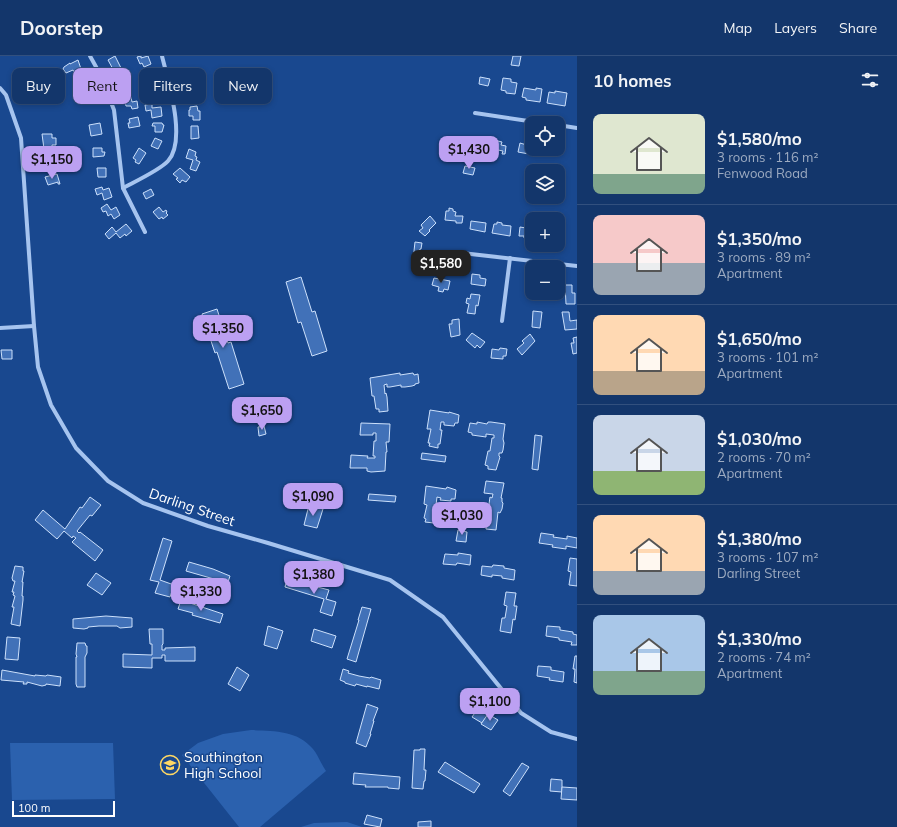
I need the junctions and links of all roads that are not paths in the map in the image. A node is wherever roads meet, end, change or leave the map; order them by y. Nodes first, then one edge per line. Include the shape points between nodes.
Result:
1 (90, 56) edge
2 (162, 56) edge
3 (0, 88) edge
4 (475, 113) dead end
5 (525, 120) edge
6 (565, 126) edge
7 (577, 128) edge
8 (123, 188) junction
9 (145, 232) dead end
10 (453, 252) dead end
11 (510, 258) junction
12 (577, 266) edge
13 (502, 321) dead end
14 (34, 326) junction
15 (0, 328) edge
16 (577, 739) edge

1 - 8 street via 114,110
2 - 8 street via 173,100 176,136 174,152 167,162
3 - 14 street, Darling Street via 6,96 21,138
4 - 5 street
6 - 7 street
8 - 9 street
10 - 11 street
11 - 12 street
11 - 13 street
14 - 15 street
14 - 16 street, Darling Street via 38,366 51,406 73,445 108,481 143,504 390,580 443,617 521,713 551,732

